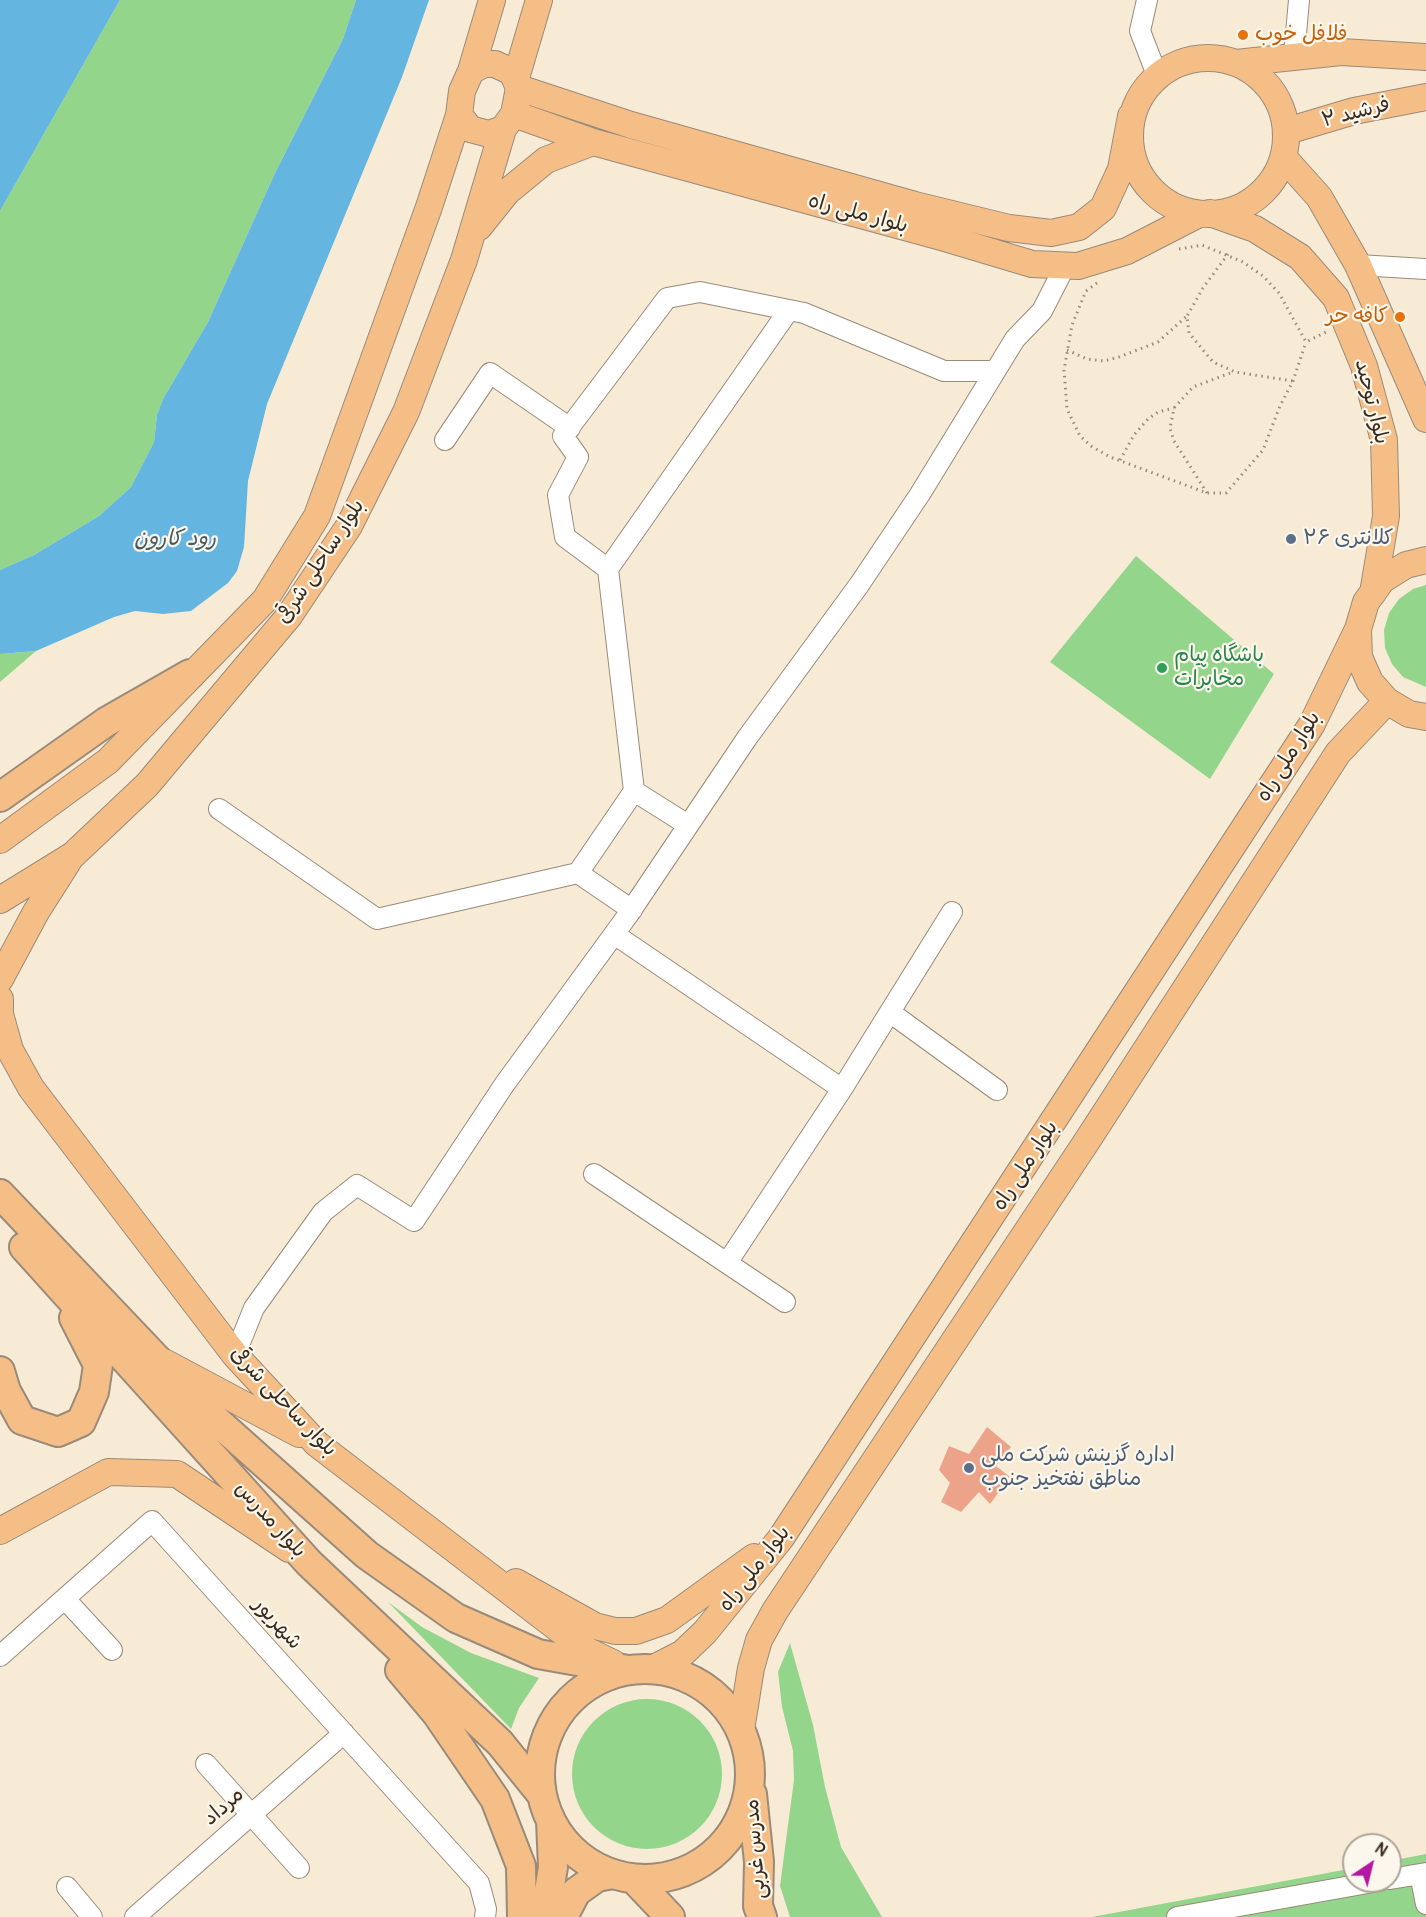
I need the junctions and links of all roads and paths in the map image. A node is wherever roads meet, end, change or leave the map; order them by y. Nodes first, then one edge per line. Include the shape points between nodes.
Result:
1 (492, 0) edge
2 (539, 0) edge
3 (1147, 0) edge
4 (1299, 0) edge
5 (1294, 56) junction
6 (1426, 57) edge
7 (1236, 63) junction
8 (471, 71) junction
9 (1157, 75) junction
10 (518, 83) junction
11 (1426, 97) edge
12 (553, 99) junction
13 (459, 115) junction
14 (1131, 116) junction
15 (508, 122) junction
16 (543, 124) junction
17 (1287, 131) junction
18 (594, 142) junction
19 (1284, 158) junction
20 (1204, 214) junction
21 (471, 237) junction
22 (1170, 250) dead end
23 (1228, 254) junction
24 (1358, 265) junction
25 (1065, 266) junction
26 (1426, 269) edge
27 (1100, 281) dead end
28 (789, 310) junction
29 (1187, 316) junction
30 (1346, 322) junction
31 (1306, 342) junction
32 (1067, 350) junction
33 (995, 371) junction
34 (1235, 372) junction
35 (1293, 381) junction
36 (1174, 408) junction
37 (1426, 419) edge
38 (570, 428) junction
39 (445, 440) dead end
40 (1119, 461) junction
41 (1207, 493) junction
42 (1426, 560) edge
43 (609, 569) junction
44 (1373, 593) junction
45 (1358, 629) junction
46 (190, 675) junction
47 (1387, 701) junction
48 (1426, 717) edge
49 (634, 791) junction
50 (0, 797) edge
51 (219, 809) dead end
52 (688, 825) junction
53 (0, 840) edge
54 (72, 855) junction
55 (578, 873) junction
56 (0, 900) edge
57 (632, 910) junction
58 (952, 912) dead end
59 (614, 934) junction
60 (0, 979) edge
61 (0, 999) edge
62 (891, 1013) junction
63 (842, 1089) junction
64 (997, 1090) dead end
65 (1056, 1120) junction
66 (1088, 1141) junction
67 (594, 1174) dead end
68 (0, 1194) edge
69 (11, 1224) edge
70 (727, 1263) junction
71 (55, 1281) junction
72 (785, 1302) dead end
73 (235, 1355) junction
74 (153, 1356) junction
75 (0, 1371) edge
76 (317, 1444) junction
77 (0, 1531) edge
78 (781, 1538) junction
79 (309, 1563) junction
80 (475, 1565) junction
81 (64, 1599) junction
82 (112, 1650) dead end
83 (0, 1656) edge
84 (640, 1669) junction
85 (741, 1730) junction
86 (344, 1733) junction
87 (206, 1764) dead end
88 (751, 1780) junction
89 (546, 1808) junction
90 (252, 1814) junction
91 (299, 1868) dead end
92 (1423, 1873) edge
93 (623, 1876) junction
94 (1402, 1877) edge
95 (67, 1887) dead end
96 (1342, 1888) edge
97 (1426, 1904) edge
98 (92, 1917) edge
99 (135, 1917) edge
100 (485, 1917) edge
101 (522, 1917) edge
102 (545, 1917) edge
103 (563, 1917) edge
104 (670, 1917) edge
105 (762, 1917) edge
106 (1177, 1917) edge

1 - 8 main road
2 - 10 main road
3 - 9 street via 1140,31
4 - 5 street
5 - 6 main road via 1341,52
5 - 7 main road
7 - 9 main road via 1202,57 1178,63
7 - 17 main road via 1267,84 1280,104
8 - 10 main road via 484,64 495,64 512,72
8 - 13 main road via 462,92
9 - 14 main road via 1141,94
10 - 12 main road, بلوار ملی راه
10 - 15 main road
11 - 17 main road, فرشید ۲ via 1354,111
12 - 14 main road, بلوار ملی راه via 631,125 915,205 1009,228 1051,233 1079,227 1103,208 1121,169
12 - 16 main road via 542,109
13 - 15 main road via 470,129 489,134
13 - 46 main road, بلوار ساحلی شرقی via 317,516 265,600
14 - 20 main road via 1129,140 1136,167 1151,190 1173,206
15 - 16 main road, بلوار ملی راه
15 - 21 main road, بلوار ساحلی شرقی
16 - 18 main road, بلوار ملی راه
17 - 19 main road
18 - 21 main road via 546,160 507,192
18 - 25 main road, بلوار ملی راه via 1032,264
19 - 20 main road via 1272,183 1252,201 1227,212
19 - 24 main road, بلوار توحید via 1319,197
20 - 25 main road, بلوار ملی راه via 1127,251 1078,266
20 - 30 main road, بلوار توحید via 1255,230 1300,257 1336,298
21 - 54 main road, بلوار ساحلی شرقی via 406,412 349,526 289,616 154,776
22 - 23 path via 1202,245
23 - 29 path
23 - 31 path via 1263,276 1279,293
24 - 26 street
24 - 37 main road, بلوار توحید
25 - 33 street via 1042,311 1015,339
27 - 32 path via 1086,291
28 - 33 street via 944,371
28 - 38 street via 700,292 667,298
28 - 43 street
29 - 32 path via 1158,342 1119,357 1104,361 1087,359
29 - 34 path via 1189,333 1203,351 1213,362
30 - 31 path
30 - 44 main road, بلوار توحید via 1364,366 1384,440 1386,516
31 - 35 path
32 - 40 path via 1067,409 1080,436 1091,447
33 - 52 street via 877,558
34 - 35 path
34 - 36 path via 1193,387
35 - 41 path via 1263,450 1226,493
36 - 40 path via 1148,419
36 - 41 path via 1170,428 1174,441
38 - 39 street via 490,373
38 - 43 street via 563,436 578,457 558,495 565,537
40 - 41 path
42 - 44 main road via 1406,565 1382,580
43 - 49 street
44 - 45 main road
45 - 47 main road via 1359,657 1370,682
45 - 65 main road, بلوار ملی راه via 1312,724
46 - 50 highway via 106,722
46 - 53 main road, بلوار ساحلی شرقی via 108,761
47 - 48 main road via 1409,714
47 - 66 main road, بلوار ملی راه via 1338,753
49 - 52 street
49 - 55 street
51 - 55 street via 377,919
52 - 57 street
54 - 56 main road, بلوار ساحلی شرقی
54 - 60 main road
55 - 57 street
57 - 59 street
58 - 62 street
59 - 63 street
59 - 73 street via 510,1076 414,1221 357,1185 322,1212 254,1308
61 - 73 main road, بلوار ساحلی شرقی via 10,1050 31,1088
62 - 63 street
62 - 64 street
63 - 70 street
65 - 66 main road
65 - 78 main road, بلوار ملی راه
66 - 85 main road, بلوار ملی راه via 775,1611 759,1640 750,1668
67 - 70 street
68 - 69 highway
69 - 71 highway, بلوار مدرس
69 - 74 highway, بلوار مدرس
70 - 72 street
71 - 75 highway via 98,1365 94,1392 81,1422 57,1432 22,1420
71 - 79 highway, بلوار مدرس
73 - 76 main road, بلوار ساحلی شرقی
74 - 76 main road
74 - 84 highway, بلوار مدرس via 209,1414 367,1555 456,1618 538,1654
76 - 80 main road, بلوار ساحلی شرقی
77 - 79 main road via 108,1472 177,1474
78 - 80 main road via 666,1620 636,1631 595,1626 515,1581
78 - 84 main road, بلوار ملی راه via 705,1632 683,1653
79 - 89 highway, بلوار مدرس via 500,1743
79 - 101 highway via 437,1714 495,1799 520,1866
80 - 84 main road, بلوار ساحلی شرقی via 586,1650
81 - 82 street
81 - 83 street, شهریور
81 - 86 street, شهریور via 152,1521
84 - 85 highway via 679,1674 705,1687 726,1706
84 - 89 highway via 601,1678 577,1693 558,1714 545,1739 540,1767
85 - 88 highway via 749,1754
86 - 90 street, مرداد
86 - 100 street, شهریور via 479,1883
87 - 90 street
88 - 93 highway via 747,1804 737,1826 723,1846 704,1862 658,1879
88 - 105 highway, مدرس غربی via 759,1862 758,1906
89 - 93 highway via 567,1844 588,1862
89 - 102 highway via 553,1867
90 - 91 street
90 - 99 street, مرداد
92 - 94 street
92 - 97 street
93 - 103 highway via 597,1878 576,1892
93 - 104 highway
95 - 98 street
96 - 106 street

